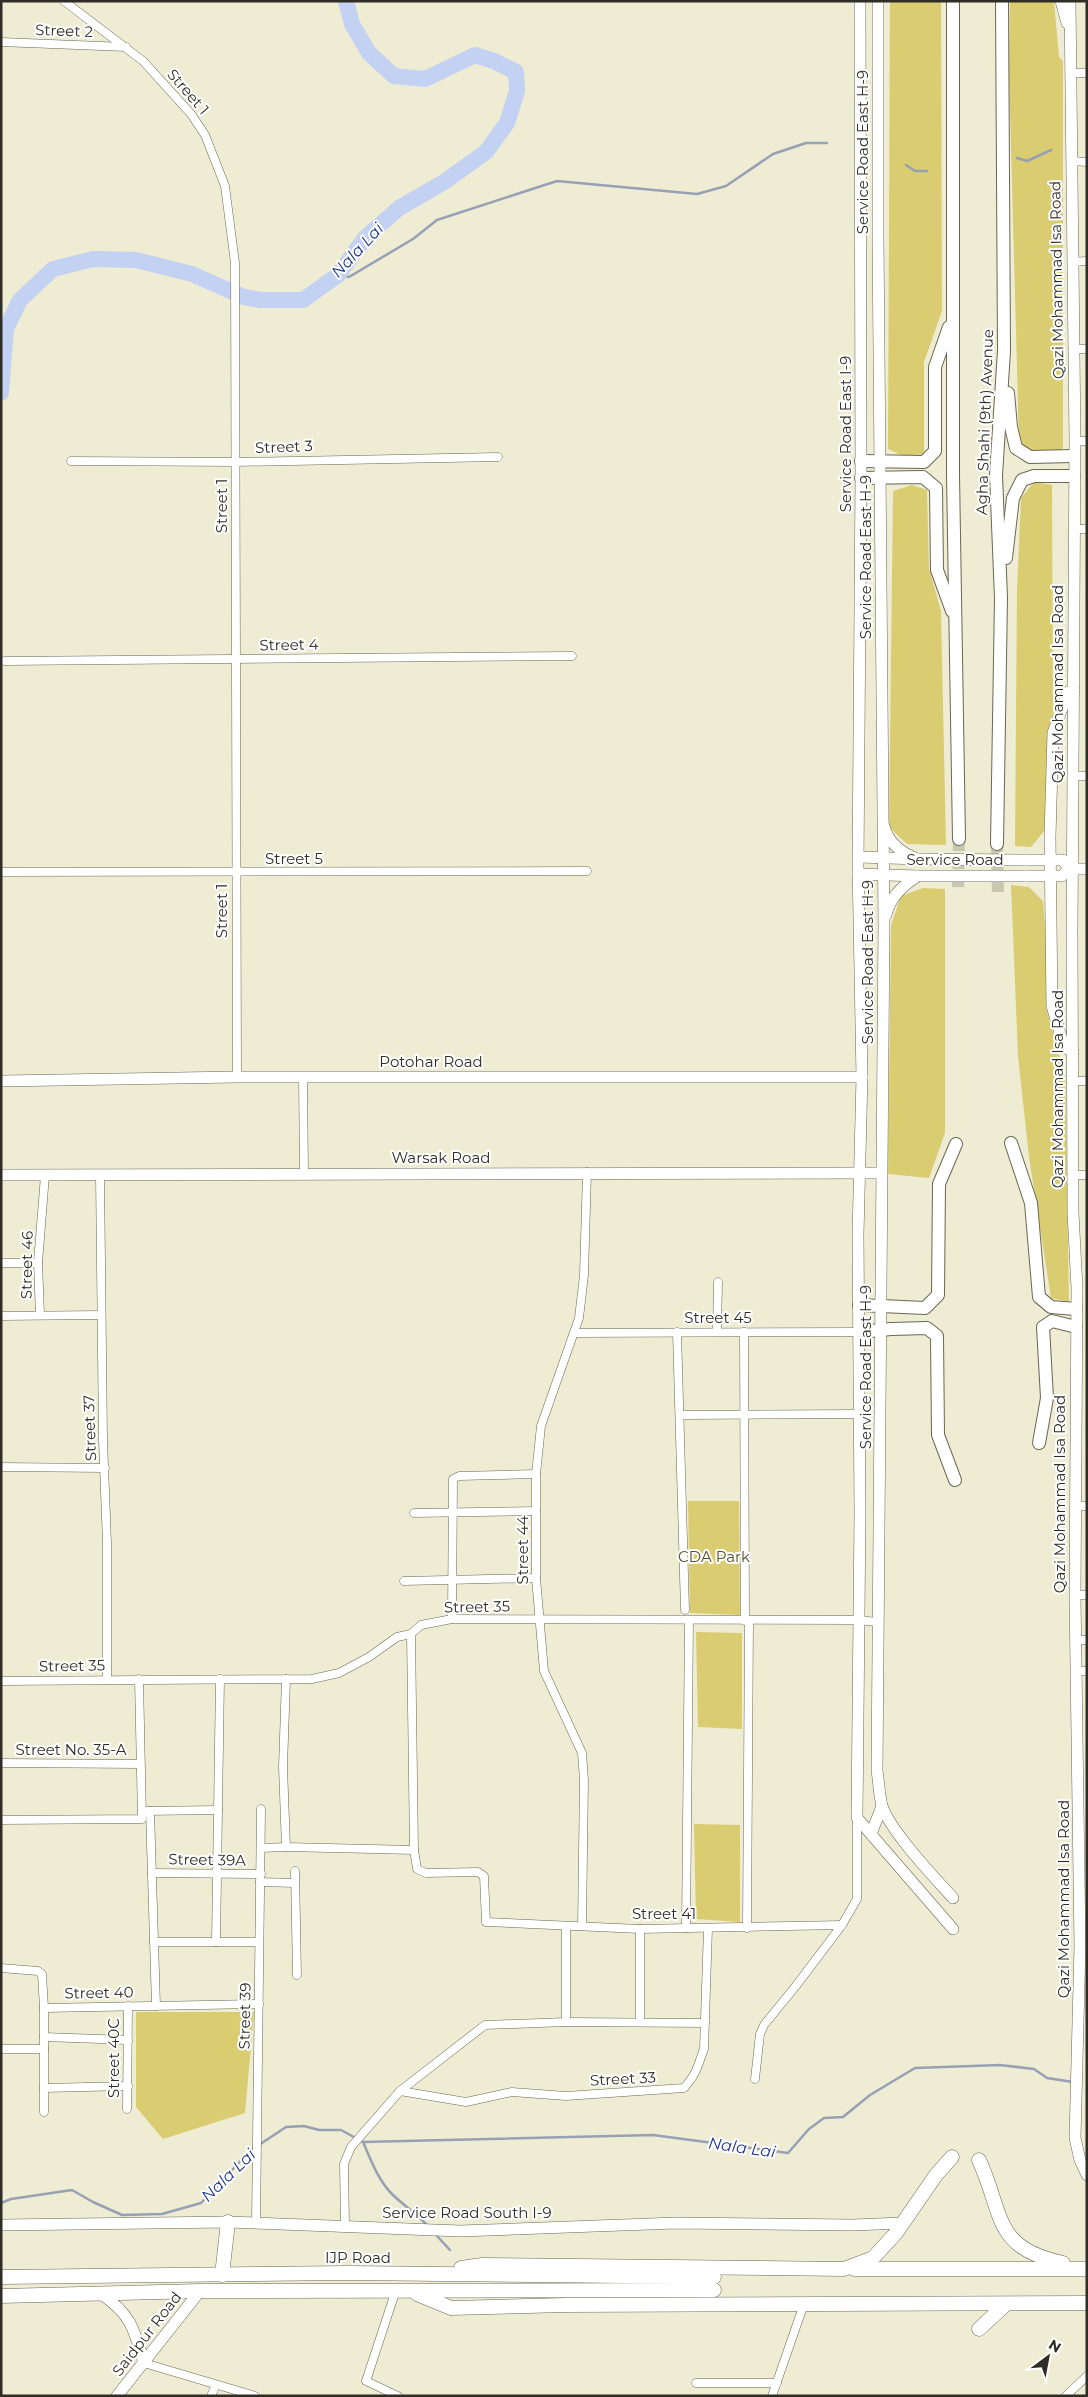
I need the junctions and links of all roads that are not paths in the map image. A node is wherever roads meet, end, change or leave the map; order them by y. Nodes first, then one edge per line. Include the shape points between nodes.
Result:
1 (64, 1) edge
2 (860, 1) edge
3 (878, 1) edge
4 (953, 1) edge
5 (1002, 1) edge
6 (1061, 1) edge
7 (1070, 1) edge
8 (1069, 29) junction
9 (1, 42) edge
10 (126, 47) junction
11 (1071, 73) junction
12 (1087, 73) edge
13 (1071, 162) junction
14 (1087, 162) edge
15 (1072, 262) junction
16 (1087, 262) edge
17 (953, 316) junction
18 (1073, 349) junction
19 (1087, 349) edge
20 (1004, 351) junction
21 (1074, 441) junction
22 (1087, 441) edge
23 (1073, 456) junction
24 (498, 457) dead end
25 (71, 461) dead end
26 (861, 461) junction
27 (880, 461) junction
28 (236, 462) junction
29 (1074, 476) junction
30 (861, 478) junction
31 (880, 478) junction
32 (1074, 529) junction
33 (1087, 529) edge
34 (1001, 598) junction
35 (956, 623) junction
36 (572, 656) dead end
37 (235, 660) junction
38 (5, 661) dead end
39 (1074, 690) junction
40 (1072, 776) junction
41 (1087, 776) edge
42 (882, 818) junction
43 (959, 839) tunnel mouth
44 (997, 844) tunnel mouth
45 (883, 859) junction
46 (919, 859) junction
47 (1050, 860) junction
48 (858, 866) junction
49 (1087, 868) edge
50 (1071, 869) junction
51 (587, 871) dead end
52 (1, 872) edge
53 (236, 873) junction
54 (883, 875) junction
55 (918, 876) junction
56 (1050, 876) junction
57 (884, 925) junction
58 (1073, 1052) junction
59 (862, 1077) junction
60 (237, 1078) junction
61 (303, 1078) junction
62 (1, 1080) edge
63 (1073, 1081) junction
64 (1087, 1081) edge
65 (1011, 1143) dead end
66 (956, 1144) dead end
67 (587, 1172) junction
68 (860, 1173) junction
69 (304, 1174) junction
70 (881, 1174) junction
71 (45, 1175) junction
72 (100, 1175) junction
73 (1073, 1175) junction
74 (1087, 1175) edge
75 (1, 1176) edge
76 (1, 1263) edge
77 (38, 1263) junction
78 (718, 1282) dead end
79 (859, 1305) junction
80 (881, 1305) junction
81 (40, 1315) junction
82 (1, 1316) edge
83 (101, 1316) junction
84 (1079, 1319) edge
85 (880, 1330) junction
86 (677, 1332) junction
87 (717, 1332) junction
88 (744, 1332) junction
89 (860, 1332) junction
90 (575, 1333) junction
91 (860, 1414) junction
92 (680, 1415) junction
93 (745, 1415) junction
94 (1039, 1443) dead end
95 (1, 1468) edge
96 (105, 1468) junction
97 (536, 1474) junction
98 (955, 1480) dead end
99 (1075, 1506) junction
100 (1087, 1506) edge
101 (536, 1511) junction
102 (414, 1513) dead end
103 (452, 1513) junction
104 (860, 1513) junction
105 (880, 1513) junction
106 (536, 1578) junction
107 (454, 1579) junction
108 (404, 1581) dead end
109 (1074, 1596) junction
110 (1087, 1596) edge
111 (685, 1610) dead end
112 (452, 1619) junction
113 (538, 1620) junction
114 (689, 1620) junction
115 (747, 1620) junction
116 (858, 1620) junction
117 (878, 1622) junction
118 (411, 1634) junction
119 (1081, 1640) edge
120 (1081, 1671) edge
121 (139, 1679) junction
122 (220, 1679) junction
123 (286, 1679) junction
124 (107, 1680) junction
125 (1, 1681) edge
126 (1082, 1739) edge
127 (1, 1763) edge
128 (140, 1764) junction
129 (1082, 1784) edge
130 (882, 1806) junction
131 (261, 1809) dead end
132 (218, 1810) junction
133 (146, 1811) junction
134 (857, 1818) junction
135 (1, 1820) edge
136 (871, 1834) junction
137 (286, 1847) junction
138 (261, 1848) junction
139 (414, 1850) junction
140 (295, 1871) dead end
141 (152, 1873) junction
142 (218, 1873) junction
143 (261, 1878) junction
144 (295, 1883) junction
145 (953, 1898) dead end
146 (1083, 1900) edge
147 (566, 1926) junction
148 (582, 1926) junction
149 (842, 1926) junction
150 (686, 1928) junction
151 (708, 1928) junction
152 (747, 1928) junction
153 (640, 1929) junction
154 (953, 1929) dead end
155 (154, 1942) junction
156 (216, 1942) junction
157 (259, 1942) junction
158 (1083, 1946) edge
159 (1, 1968) edge
160 (297, 1976) dead end
161 (259, 2004) junction
162 (128, 2006) junction
163 (156, 2006) junction
164 (44, 2008) junction
165 (1083, 2010) edge
166 (566, 2022) junction
167 (640, 2022) junction
168 (705, 2023) junction
169 (44, 2037) junction
170 (128, 2040) junction
171 (1, 2049) edge
172 (44, 2049) junction
173 (755, 2079) dead end
174 (128, 2086) junction
175 (44, 2088) junction
176 (400, 2091) junction
177 (127, 2109) dead end
178 (44, 2112) dead end
179 (952, 2157) dead end
180 (979, 2160) dead end
181 (1087, 2175) edge
182 (228, 2222) junction
183 (256, 2223) junction
184 (902, 2223) junction
185 (1, 2225) edge
186 (345, 2227) junction
187 (844, 2269) junction
188 (1087, 2269) edge
189 (426, 2274) junction
190 (222, 2275) junction
191 (1, 2277) edge
192 (200, 2291) junction
193 (403, 2291) junction
194 (101, 2294) junction
195 (1, 2296) edge
196 (1087, 2303) edge
197 (804, 2304) junction
198 (1006, 2304) junction
199 (979, 2329) dead end
200 (144, 2363) junction
201 (1087, 2376) edge
202 (696, 2383) dead end
203 (777, 2383) junction
204 (216, 2384) junction
205 (117, 2396) edge
206 (211, 2396) edge
207 (255, 2396) edge
208 (398, 2396) edge
209 (772, 2396) edge
210 (1066, 2396) edge

1 - 10 street, Street 1
2 - 26 street, Service Road East I-9
3 - 27 street, Service Road East H-9
4 - 17 main road, Agha Shahi (9th) Avenue
5 - 20 main road, Agha Shahi (9th) Avenue
6 - 8 street
7 - 8 street, Qazi Mohammad Isa Road
8 - 11 street, Qazi Mohammad Isa Road
9 - 10 street, Street 2
10 - 28 street, Street 1 via 191,114 205,135 225,186 235,263
11 - 12 street
11 - 13 street, Qazi Mohammad Isa Road
13 - 14 street
13 - 15 street, Qazi Mohammad Isa Road
15 - 16 street
15 - 18 street, Qazi Mohammad Isa Road
17 - 27 main road via 935,367 935,451 924,462
17 - 35 main road, Agha Shahi (9th) Avenue
18 - 19 street
18 - 21 street, Qazi Mohammad Isa Road
20 - 23 main road via 1016,448 1030,457
20 - 34 main road, Agha Shahi (9th) Avenue via 996,475
21 - 22 street
21 - 23 street, Qazi Mohammad Isa Road
23 - 29 street, Qazi Mohammad Isa Road
24 - 28 street, Street 3
25 - 28 street, Street 3
26 - 27 main road
26 - 30 street, Service Road East I-9
27 - 31 street, Service Road East H-9
28 - 37 street, Street 1
29 - 32 street, Qazi Mohammad Isa Road
29 - 34 main road via 1034,476 1022,480 1013,498
30 - 31 main road
30 - 48 street, Service Road East I-9
31 - 35 main road via 923,477 936,488 938,570
31 - 42 street, Service Road East H-9
32 - 33 street
32 - 39 street, Qazi Mohammad Isa Road
34 - 44 main road, Agha Shahi (9th) Avenue
35 - 43 main road, Agha Shahi (9th) Avenue
36 - 37 street, Street 4
37 - 38 street, Street 4
37 - 53 street, Street 1
39 - 40 street, Qazi Mohammad Isa Road
39 - 47 street via 1068,692 1053,732
40 - 41 street
40 - 50 street, Qazi Mohammad Isa Road
42 - 45 street, Service Road East H-9
42 - 46 street via 894,845
45 - 46 street, Service Road
45 - 48 street, Service Road
45 - 54 street, Service Road East H-9
46 - 47 street, Service Road, bridge
47 - 50 street, Service Road via 1063,860
47 - 56 street
48 - 54 street, Service Road
48 - 59 street, Service Road East H-9
49 - 50 street
50 - 56 street, Service Road via 1062,876
50 - 58 street, Qazi Mohammad Isa Road
51 - 53 street, Street 5
52 - 53 street, Street 5
53 - 60 street, Street 1
54 - 55 street, Service Road
54 - 57 street, Service Road East H-9
55 - 56 street, Service Road, bridge
55 - 57 street via 894,896
56 - 58 street via 1052,1006 1064,1047
57 - 70 street, Service Road East H-9
58 - 63 street, Qazi Mohammad Isa Road
59 - 61 street, Potohar Road
59 - 68 street, Service Road East H-9
60 - 61 street, Potohar Road
60 - 62 street, Potohar Road
61 - 69 street
63 - 64 street
63 - 73 street, Qazi Mohammad Isa Road
65 - 84 main road via 1031,1203 1039,1297 1051,1307
66 - 80 main road via 938,1184 938,1294 925,1308
67 - 68 street, Warsak Road
67 - 69 street, Warsak Road
67 - 90 street, Street 44 via 584,1275
68 - 70 street, Warsak Road
68 - 79 street, Service Road East H-9
69 - 72 street, Warsak Road
70 - 80 street, Service Road East H-9
71 - 72 street, Warsak Road
71 - 75 street, Warsak Road
71 - 77 street, Street 46
72 - 83 street, Street 37
73 - 74 street
73 - 84 street, Qazi Mohammad Isa Road
76 - 77 street
77 - 81 street, Street 46
78 - 87 street
79 - 80 main road
79 - 89 street, Service Road East H-9
80 - 85 street, Service Road East H-9
81 - 82 street, Street 46
81 - 83 street
83 - 96 street, Street 37
84 - 94 main road via 1052,1321 1044,1327 1047,1398
84 - 99 street, Qazi Mohammad Isa Road
85 - 89 main road
85 - 98 main road via 927,1328 937,1336 938,1435
85 - 105 street, Service Road East H-9
86 - 87 street, Street 45
86 - 90 street, Street 45
86 - 92 street
87 - 88 street, Street 45
88 - 89 street, Street 45
88 - 93 street
89 - 91 street, Service Road East H-9
90 - 97 street, Street 44 via 541,1426
91 - 93 street
91 - 104 street, Service Road East H-9
92 - 93 street
92 - 111 street
93 - 115 street
95 - 96 street
96 - 124 street, Street 37
97 - 101 street, Street 44
97 - 103 street via 455,1477 451,1483
99 - 100 street
99 - 109 street, Qazi Mohammad Isa Road
101 - 103 street
101 - 106 street, Street 44
102 - 103 street
103 - 107 street
104 - 105 street
104 - 116 street, Service Road East H-9
105 - 117 street, Service Road East H-9
106 - 107 street
106 - 113 street, Street 44
107 - 108 street
107 - 112 street
109 - 110 street
109 - 119 street, Qazi Mohammad Isa Road
112 - 113 street, Street 35
112 - 118 street, Street 35 via 421,1625
113 - 114 street, Street 35
113 - 148 street, Street 44 via 544,1671 582,1753
114 - 115 street, Street 35
114 - 150 street
115 - 116 street, Street 35
115 - 152 street
116 - 117 street, Street 35
116 - 134 street, Service Road East H-9
117 - 130 street, Service Road East H-9 via 877,1771
118 - 123 street, Street 35 via 396,1637 340,1673
118 - 139 street
119 - 120 street, Qazi Mohammad Isa Road
120 - 126 street, Qazi Mohammad Isa Road
121 - 122 street, Street 35
121 - 124 street, Street 35
121 - 128 street
122 - 123 street, Street 35
122 - 132 street
123 - 137 street via 283,1767
124 - 125 street, Street 35
126 - 129 street, Qazi Mohammad Isa Road
127 - 128 street, Street No. 35-A
128 - 133 street
129 - 146 street, Qazi Mohammad Isa Road
130 - 136 street
130 - 145 street, Service Road East H-9 via 918,1858
131 - 138 street, Street 39
132 - 133 street
132 - 142 street
133 - 135 street via 140,1821
133 - 141 street
134 - 136 street
134 - 149 street via 857,1899
136 - 154 street
137 - 138 street
137 - 139 street
138 - 143 street, Street 39
139 - 147 street, Street 41 via 417,1870 422,1872 478,1872 484,1876 486,1922
140 - 144 street
141 - 142 street, Street 39A
141 - 155 street
142 - 143 street, Street 39A
142 - 156 street
143 - 144 street, Street 39A
143 - 157 street, Street 39
144 - 160 street
146 - 158 street, Qazi Mohammad Isa Road
147 - 148 street, Street 41
147 - 166 street
148 - 153 street, Street 41
149 - 152 street, Street 41
149 - 173 street via 764,2025
150 - 151 street, Street 41
150 - 153 street, Street 41
151 - 152 street, Street 41
151 - 168 street, Street 33
153 - 167 street
155 - 156 street
155 - 163 street
156 - 157 street
157 - 161 street, Street 39
158 - 165 street, Qazi Mohammad Isa Road
159 - 164 street via 40,1972
161 - 163 street, Street 40
161 - 183 street, Street 39
162 - 163 street, Street 40
162 - 164 street, Street 40
162 - 170 street, Street 40C
164 - 169 street, Street 40
165 - 181 street, Qazi Mohammad Isa Road via 1078,2026 1074,2106 1075,2138
166 - 167 street
166 - 176 street via 485,2025
167 - 168 street
168 - 176 street, Street 33 via 701,2064 684,2088 566,2096 512,2092 466,2102
169 - 170 street
169 - 172 street, Street 40
170 - 174 street, Street 40C
171 - 172 street
172 - 175 street, Street 40
174 - 175 street
174 - 177 street, Street 40C
175 - 178 street, Street 40
176 - 186 street via 351,2147 344,2164
179 - 184 highway
180 - 188 highway via 1008,2235 1024,2251 1040,2259
182 - 183 street, Service Road South I-9
182 - 185 street, Service Road South I-9
182 - 190 highway
183 - 186 street, Service Road South I-9
184 - 186 street, Service Road South I-9 via 853,2226 676,2222 460,2231
184 - 187 highway via 873,2258
187 - 188 highway
187 - 189 highway via 482,2264
189 - 190 highway, IJP Road
189 - 193 highway, IJP Road via 714,2284
190 - 191 highway, IJP Road
192 - 193 highway, IJP Road
192 - 194 highway, IJP Road
192 - 200 street, Saidpur Road
193 - 197 highway via 451,2308
193 - 208 street via 366,2381
194 - 195 highway, IJP Road
194 - 200 street via 118,2305 130,2321
196 - 198 highway
197 - 198 highway
197 - 203 street
198 - 199 highway
200 - 204 street
200 - 205 street, Saidpur Road
201 - 210 street
202 - 203 street
203 - 209 street
204 - 206 street
204 - 207 street

